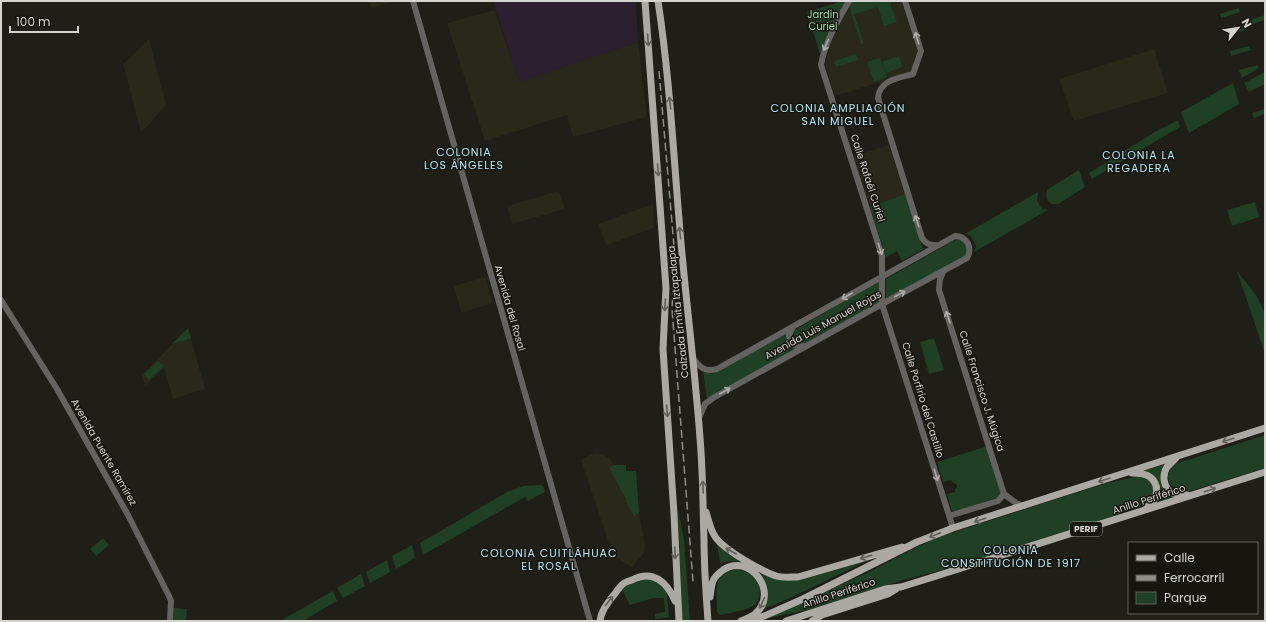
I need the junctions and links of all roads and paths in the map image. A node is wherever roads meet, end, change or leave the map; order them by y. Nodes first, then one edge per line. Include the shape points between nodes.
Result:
1 (413, 1) edge
2 (645, 1) edge
3 (658, 1) edge
4 (848, 1) edge
5 (905, 1) edge
6 (940, 245) junction
7 (944, 271) junction
8 (881, 276) junction
9 (1, 300) edge
10 (882, 304) junction
11 (794, 326) junction
12 (806, 346) junction
13 (693, 358) junction
14 (698, 418) junction
15 (1265, 428) edge
16 (1178, 456) junction
17 (1265, 472) edge
18 (1123, 474) junction
19 (1004, 494) junction
20 (1192, 495) junction
21 (704, 504) junction
22 (1024, 506) junction
23 (1132, 514) junction
24 (949, 516) junction
25 (953, 528) junction
26 (917, 542) junction
27 (901, 587) junction
28 (678, 607) junction
29 (708, 608) junction
30 (170, 621) edge
31 (590, 621) edge
32 (600, 621) edge
33 (679, 621) edge
34 (708, 621) edge
35 (741, 621) edge
36 (753, 621) edge
37 (786, 621) edge
38 (812, 621) edge

1 - 31 street, Avenida del Rosal
2 -> 28 main road, Calzada Ermita Iztapalapa via 666,288 663,349
13 -> 3 main road, Calzada Ermita Iztapalapa via 684,283 671,112
4 -> 8 street, Calle Rafaél Curiel via 823,52 821,65 882,256
6 -> 5 street via 933,246 922,238 878,98 886,83 912,74 921,51
6 - 7 street, Avenida Luis Manuel Rojas via 954,236 968,243 970,251 967,258
6 - 8 street, Avenida Luis Manuel Rojas
10 -> 7 street, Avenida Luis Manuel Rojas
19 -> 7 street, Calle Francisco J. Múgica via 939,290
8 - 10 street, Calle Porfirio del Castillo
8 -> 11 street, Avenida Luis Manuel Rojas
9 - 30 street, Avenida Puente Ramírez via 57,389 128,515 171,601
10 - 12 street, Avenida Luis Manuel Rojas
10 -> 24 street, Calle Porfirio del Castillo
11 - 12 street via 789,335 791,342 797,346
11 - 13 street, Avenida Luis Manuel Rojas via 709,371
14 -> 12 street, Avenida Luis Manuel Rojas via 705,404 712,398
13 - 14 main road, Calzada Ermita Iztapalapa
21 -> 14 main road, Calzada Ermita Iztapalapa
15 -> 16 main road
16 - 18 main road
16 - 20 main road via 1167,468 1164,483 1172,493
20 -> 17 main road, Anillo Periférico / PERIF
18 -> 22 main road
18 - 23 main road via 1143,474 1150,477 1156,486 1153,502
19 - 22 street
19 - 24 street via 998,501
20 - 23 main road, Anillo Periférico / PERIF
26 -> 21 main road via 798,577 782,577 750,563 725,547 711,529
21 - 29 main road, Calzada Ermita Iztapalapa
22 -> 25 main road
23 - 27 main road, Anillo Periférico / PERIF
24 - 25 street, Calle Porfirio del Castillo
25 -> 26 main road
26 - 36 main road, Anillo Periférico
27 - 37 main road, Anillo Periférico / PERIF via 885,589
27 - 38 main road via 888,594 822,615
32 -> 28 main road via 605,607 623,584 643,576 662,581
28 - 33 main road, Calzada Ermita Iztapalapa
29 - 34 main road, Calzada Ermita Iztapalapa
29 -> 35 main road via 713,581 719,573 725,568 743,566 759,578 765,590 763,603 756,613

